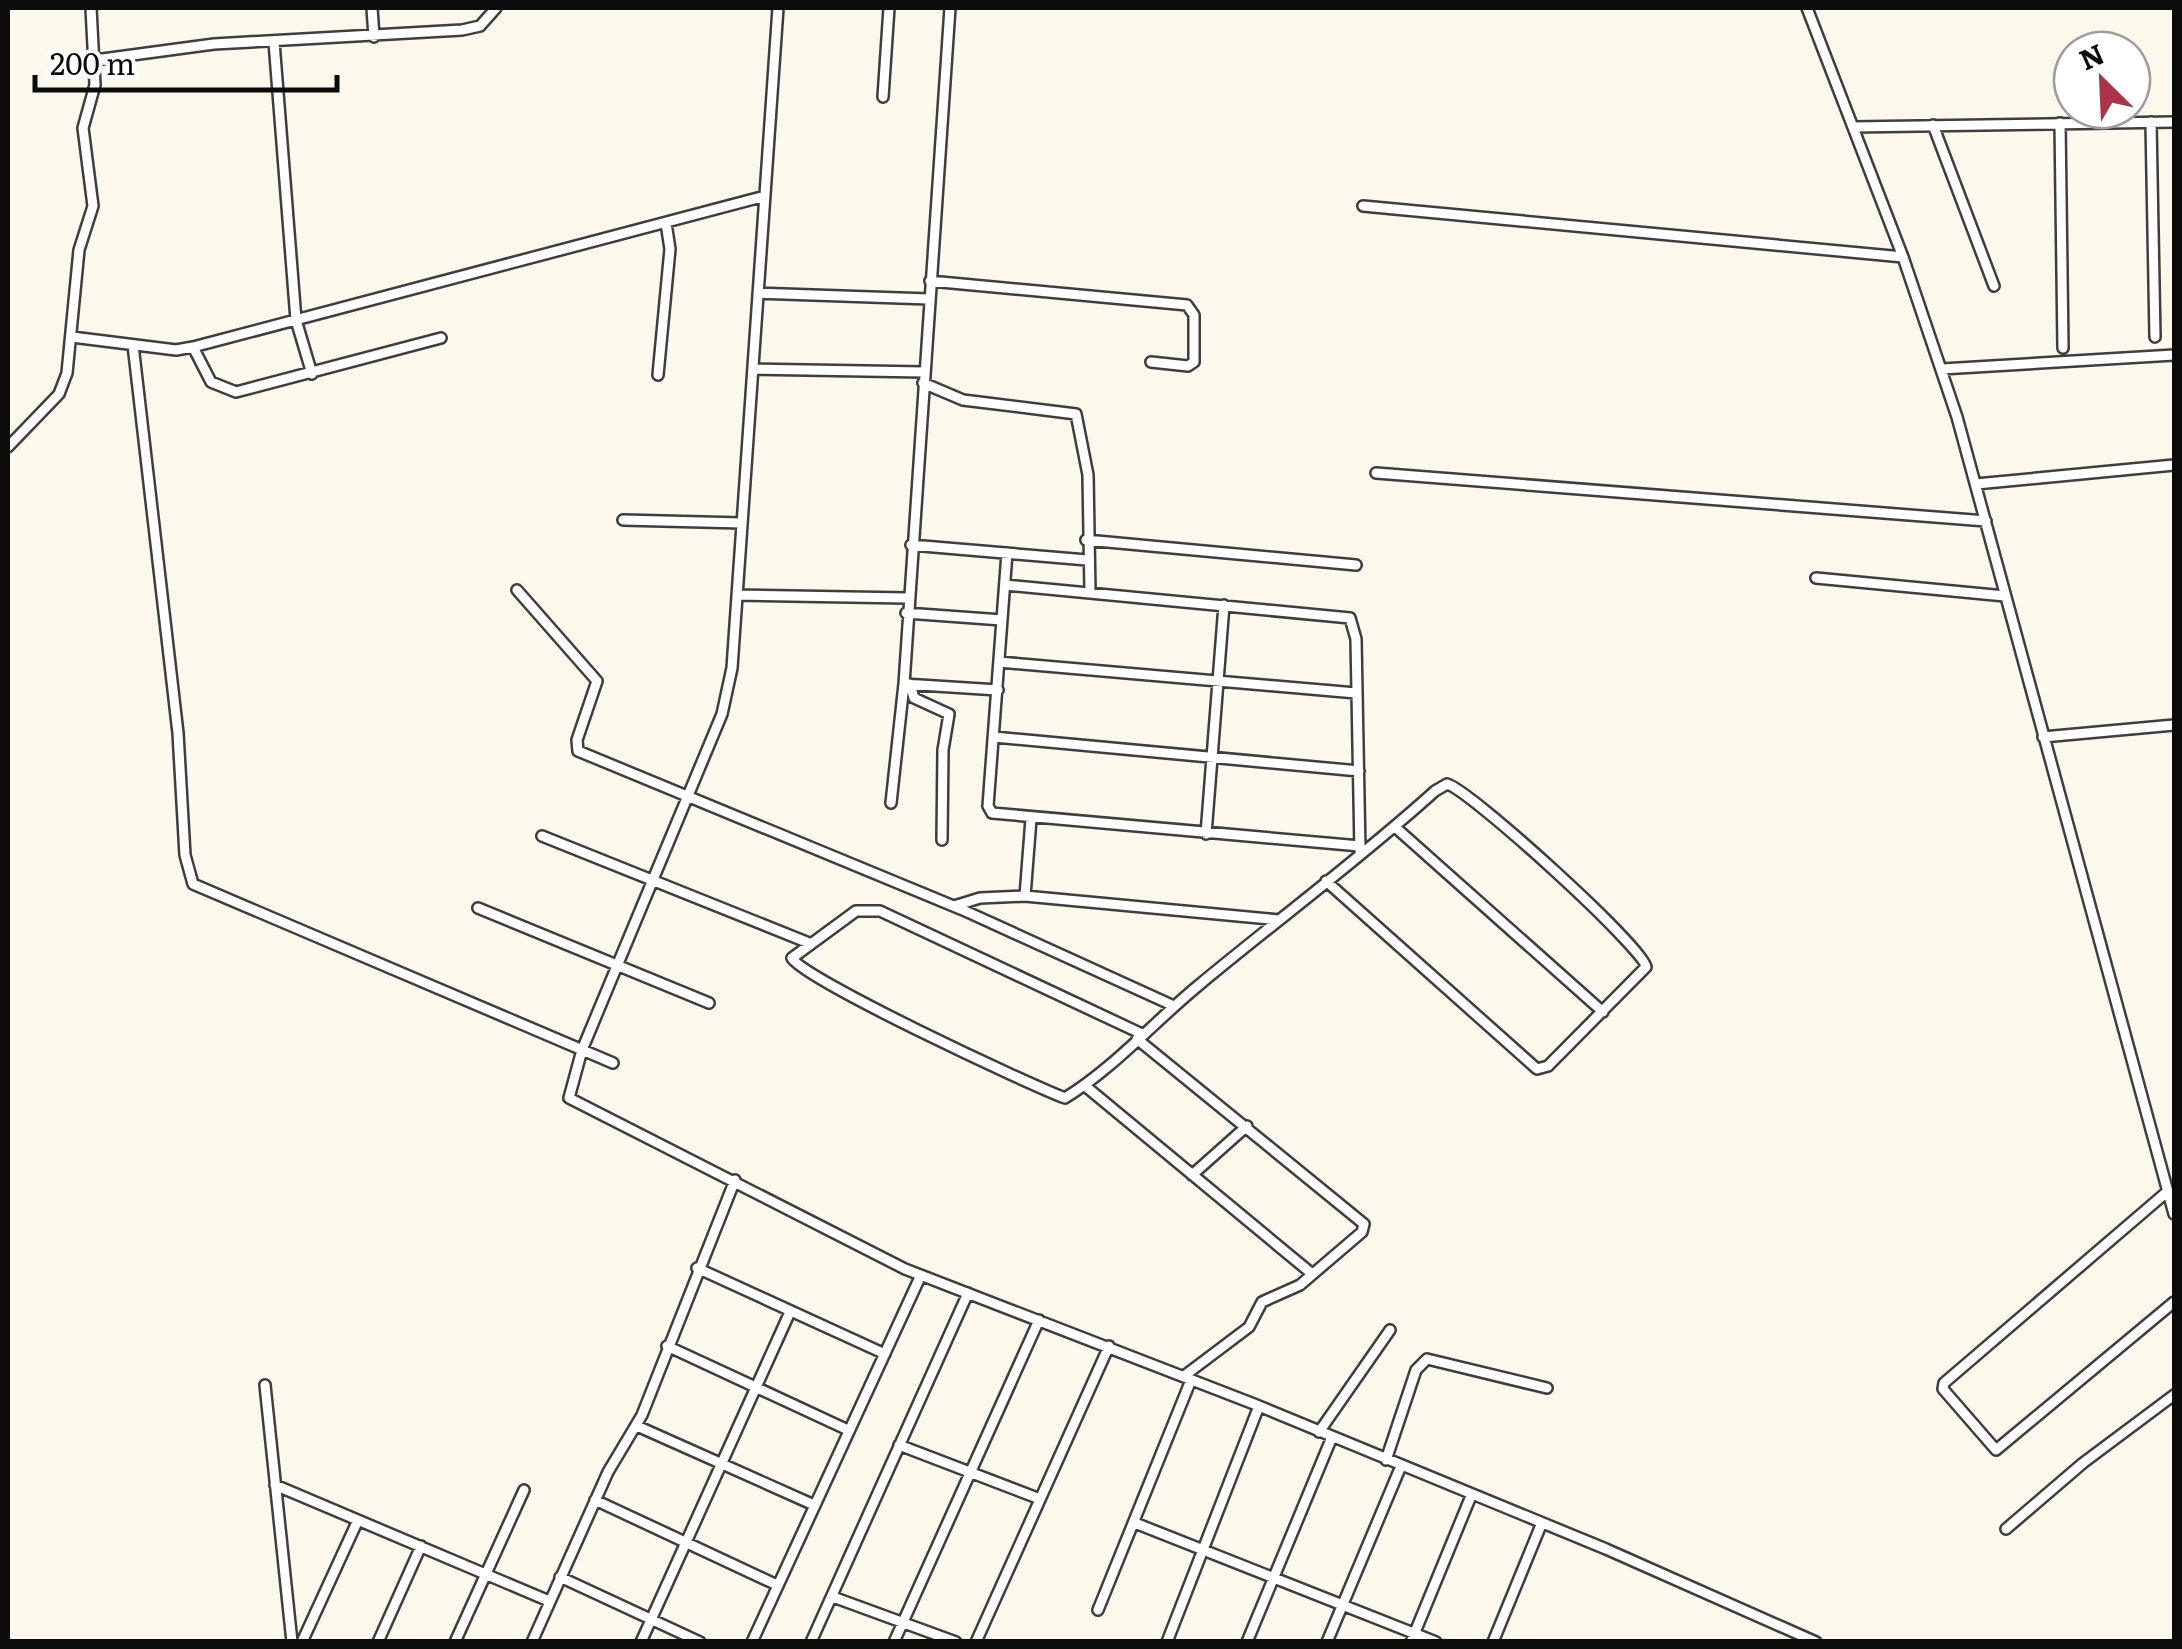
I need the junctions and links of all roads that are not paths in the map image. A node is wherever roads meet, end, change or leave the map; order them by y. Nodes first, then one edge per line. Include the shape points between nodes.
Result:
1 (91, 8) edge
2 (372, 8) edge
3 (496, 8) edge
4 (778, 8) edge
5 (889, 8) edge
6 (950, 8) edge
7 (1807, 8) edge
8 (374, 37) junction
9 (274, 42) junction
10 (95, 60) junction
11 (883, 97) dead end
12 (2052, 123) edge
13 (1933, 125) junction
14 (1853, 127) junction
15 (2060, 130) edge
16 (2150, 130) edge
17 (765, 196) junction
18 (1362, 206) dead end
19 (666, 223) junction
20 (1903, 256) junction
21 (930, 281) junction
22 (1994, 286) dead end
23 (758, 294) junction
24 (929, 299) junction
25 (296, 320) junction
26 (2155, 337) dead end
27 (72, 338) junction
28 (441, 338) dead end
29 (133, 346) junction
30 (193, 347) junction
31 (2063, 348) dead end
32 (2174, 354) edge
33 (1151, 362) dead end
34 (753, 369) junction
35 (1942, 369) junction
36 (312, 374) junction
37 (658, 375) dead end
38 (923, 377) junction
39 (8, 447) edge
40 (2174, 466) edge
41 (1376, 473) dead end
42 (1976, 484) junction
43 (623, 520) dead end
44 (1986, 521) junction
45 (742, 522) junction
46 (1086, 540) junction
47 (911, 545) junction
48 (1007, 553) junction
49 (1087, 560) junction
50 (1356, 564) dead end
51 (1816, 578) dead end
52 (1005, 586) junction
53 (517, 590) dead end
54 (1090, 592) junction
55 (737, 594) junction
56 (2006, 596) junction
57 (907, 598) junction
58 (1224, 605) junction
59 (906, 613) junction
60 (1002, 620) junction
61 (999, 662) junction
62 (1219, 681) junction
63 (907, 684) junction
64 (998, 690) junction
65 (1356, 693) junction
66 (2174, 724) edge
67 (994, 737) junction
68 (2043, 737) junction
69 (1212, 758) junction
70 (1359, 770) junction
71 (688, 796) junction
72 (890, 803) dead end
73 (1031, 819) junction
74 (1395, 827) junction
75 (1206, 834) junction
76 (542, 836) dead end
77 (942, 840) dead end
78 (1360, 850) junction
79 (653, 880) junction
80 (1326, 881) junction
81 (1025, 896) junction
82 (954, 906) junction
83 (478, 908) dead end
84 (1279, 920) junction
85 (809, 944) junction
86 (618, 964) junction
87 (709, 1003) dead end
88 (1174, 1006) junction
89 (1603, 1012) junction
90 (1140, 1036) junction
91 (582, 1050) junction
92 (613, 1063) dead end
93 (1084, 1085) junction
94 (1247, 1126) junction
95 (1192, 1175) junction
96 (735, 1180) junction
97 (2168, 1191) junction
98 (2174, 1214) edge
99 (697, 1268) junction
100 (1311, 1273) junction
101 (921, 1275) junction
102 (968, 1294) junction
103 (2174, 1302) edge
104 (790, 1312) junction
105 (1039, 1320) junction
106 (1390, 1330) dead end
107 (666, 1346) junction
108 (1109, 1346) junction
109 (884, 1354) junction
110 (1188, 1378) junction
111 (265, 1386) dead end
112 (1547, 1388) dead end
113 (756, 1389) junction
114 (2174, 1395) edge
115 (1259, 1406) junction
116 (636, 1426) junction
117 (848, 1430) junction
118 (1319, 1432) junction
119 (1332, 1438) junction
120 (899, 1445) junction
121 (1386, 1460) junction
122 (721, 1465) junction
123 (1400, 1466) junction
124 (970, 1473) junction
125 (275, 1485) junction
126 (524, 1490) dead end
127 (1471, 1496) junction
128 (1040, 1499) junction
129 (595, 1500) junction
130 (814, 1505) junction
131 (358, 1520) junction
132 (1134, 1523) junction
133 (1541, 1524) junction
134 (2006, 1529) dead end
135 (686, 1542) junction
136 (421, 1546) junction
137 (1204, 1550) junction
138 (486, 1573) junction
139 (560, 1577) junction
140 (1274, 1578) junction
141 (777, 1585) junction
142 (834, 1597) junction
143 (549, 1600) junction
144 (1344, 1606) junction
145 (1098, 1610) dead end
146 (652, 1619) junction
147 (902, 1623) junction
148 (1413, 1637) edge
149 (292, 1642) edge
150 (302, 1642) edge
151 (378, 1642) edge
152 (455, 1642) edge
153 (532, 1642) edge
154 (641, 1642) edge
155 (700, 1642) edge
156 (752, 1642) edge
157 (811, 1642) edge
158 (894, 1642) edge
159 (956, 1642) edge
160 (976, 1642) edge
161 (1167, 1642) edge
162 (1247, 1642) edge
163 (1327, 1642) edge
164 (1436, 1642) edge
165 (1494, 1642) edge
166 (1816, 1642) edge

1 - 10 street
2 - 8 street
3 - 8 street via 472,29
4 - 17 street
5 - 11 street
6 - 21 street
7 - 14 street
8 - 9 street
9 - 10 street
9 - 25 street
10 - 27 street via 96,85 83,128 93,206 79,250
12 - 13 street
13 - 14 street
13 - 22 street
14 - 20 street
15 - 31 street
16 - 26 street
17 - 19 street
17 - 23 street
18 - 20 street
19 - 25 street
19 - 37 street via 670,249
20 - 35 street
21 - 24 street
21 - 33 street via 1187,305 1194,315 1194,362
23 - 24 street
23 - 34 street
24 - 38 street
25 - 30 street
25 - 36 street
27 - 29 street
27 - 39 street via 59,394
28 - 36 street
29 - 30 street
29 - 91 street via 193,884
30 - 36 street via 222,390
32 - 35 street
34 - 38 street
34 - 45 street
35 - 42 street
38 - 46 street via 963,400 1076,414 1088,474
38 - 47 street
40 - 42 street
41 - 44 street
42 - 44 street
43 - 45 street
44 - 56 street
45 - 55 street
46 - 49 street
46 - 50 street
47 - 48 street
47 - 57 street
48 - 49 street
48 - 52 street
49 - 54 street
51 - 56 street
52 - 54 street
52 - 60 street
53 - 71 street via 598,682 578,750
54 - 58 street
55 - 57 street
55 - 71 street via 722,714
56 - 68 street
57 - 59 street
58 - 62 street
58 - 65 street via 1350,618
59 - 60 street
59 - 63 street
60 - 61 street
61 - 62 street
61 - 64 street
62 - 65 street
62 - 69 street
63 - 64 street
63 - 72 street
63 - 77 street via 914,698 949,714
64 - 67 street
65 - 70 street
66 - 68 street
67 - 69 street
67 - 73 street via 989,810
68 - 97 street
69 - 70 street
69 - 75 street
70 - 78 street
71 - 79 street
71 - 82 street
73 - 75 street
73 - 81 street
74 - 78 street
74 - 89 street
74 - 89 street via 1453,784 1550,868 1646,960
75 - 78 street
76 - 79 street
78 - 80 street
79 - 85 street
79 - 86 street
80 - 84 street
80 - 89 street via 1536,1069 1548,1066
81 - 82 street
81 - 84 street
82 - 88 street
83 - 86 street
84 - 88 street
85 - 90 street via 856,911 880,910
85 - 93 street via 793,961 836,989 1062,1097
86 - 87 street
86 - 91 street
88 - 90 street
90 - 93 street
90 - 94 street
91 - 92 street
91 - 96 street via 570,1098
93 - 95 street
94 - 95 street
94 - 100 street via 1364,1224
95 - 100 street
96 - 99 street
96 - 101 street
97 - 98 street
97 - 103 street via 1943,1389 1996,1450
99 - 104 street
99 - 107 street
100 - 110 street via 1262,1302 1249,1326
101 - 102 street
101 - 109 street
102 - 105 street
102 - 120 street
104 - 109 street
104 - 113 street
105 - 108 street
105 - 124 street
106 - 118 street
107 - 113 street
107 - 116 street
108 - 110 street
108 - 128 street
109 - 117 street
110 - 115 street
110 - 132 street
111 - 125 street
112 - 121 street via 1427,1359 1416,1370
113 - 117 street
113 - 122 street
114 - 134 street
115 - 118 street
115 - 137 street
116 - 122 street
116 - 129 street
117 - 130 street
118 - 119 street
119 - 121 street
119 - 140 street
120 - 124 street
120 - 142 street
121 - 123 street
122 - 130 street
122 - 135 street
123 - 127 street
123 - 144 street
124 - 128 street
124 - 147 street
125 - 131 street
125 - 149 street
126 - 138 street
127 - 133 street
127 - 148 street
128 - 160 street
129 - 135 street
129 - 139 street
130 - 141 street
131 - 136 street
131 - 150 street
132 - 137 street
132 - 145 street
133 - 165 street
133 - 166 street
135 - 141 street
135 - 146 street
136 - 138 street
136 - 151 street
137 - 140 street
137 - 161 street
138 - 143 street
138 - 152 street
139 - 143 street
139 - 146 street
140 - 144 street
140 - 162 street
141 - 156 street
142 - 147 street
142 - 157 street
143 - 153 street
144 - 148 street
144 - 163 street
146 - 154 street
146 - 155 street
147 - 158 street
147 - 159 street
148 - 164 street

